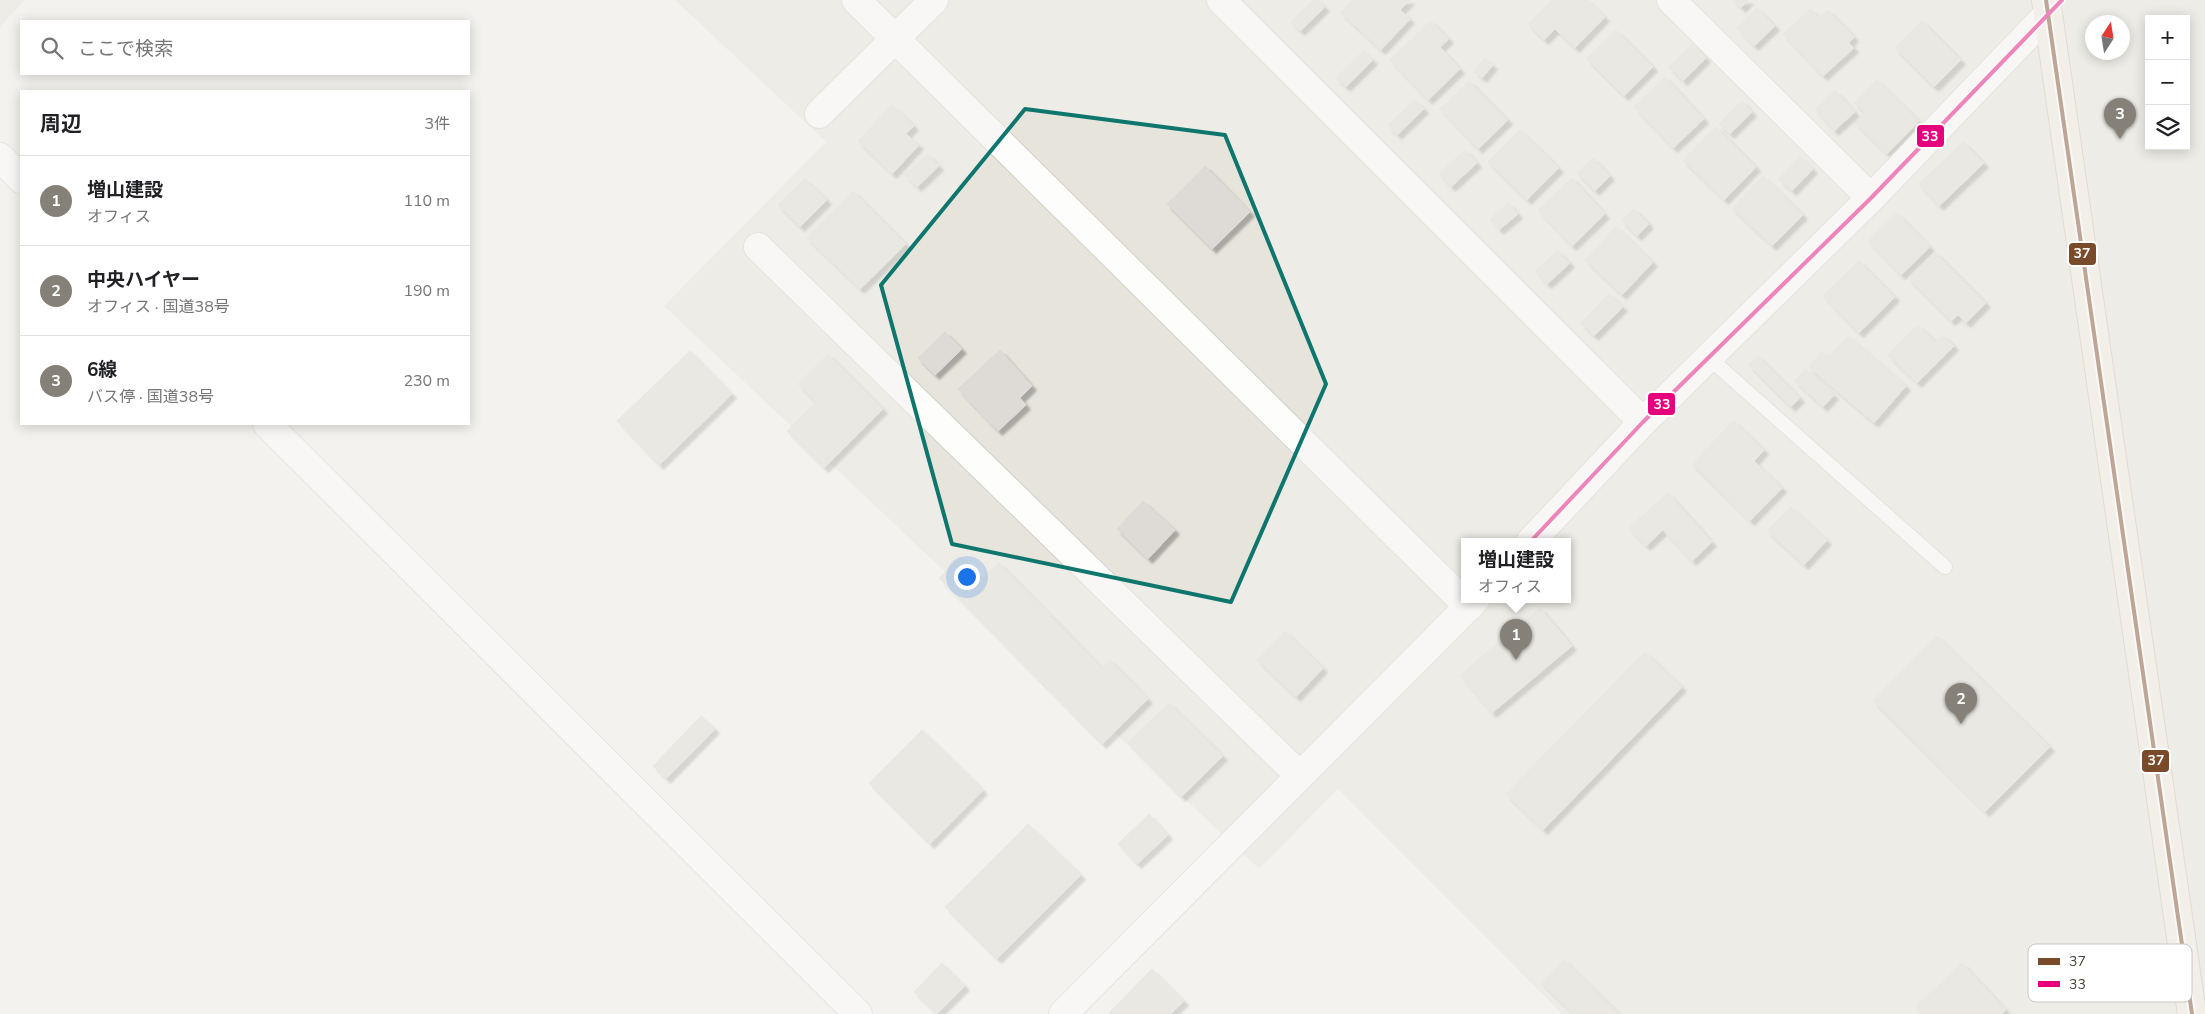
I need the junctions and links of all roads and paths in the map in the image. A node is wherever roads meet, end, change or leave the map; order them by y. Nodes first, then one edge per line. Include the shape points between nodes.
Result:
1 (856, 0) edge
2 (934, 0) edge
3 (1221, 0) edge
4 (1671, 0) edge
5 (2047, 7) edge
6 (895, 39) junction
7 (819, 114) dead end
8 (0, 157) edge
9 (20, 178) edge
10 (1871, 198) junction
11 (758, 247) dead end
12 (1708, 357) junction
13 (1643, 422) junction
14 (268, 425) edge
15 (1533, 538) edge
16 (1946, 567) dead end
17 (1461, 592) edge
18 (1472, 603) edge
19 (1300, 776) junction
20 (2182, 944) edge
21 (858, 1014) edge
22 (1063, 1014) edge

1 - 6 street
2 - 6 street
3 - 13 street
4 - 10 street
5 - 10 street
5 - 20 highway
6 - 7 street
6 - 17 street
8 - 9 street
10 - 12 street
11 - 19 street
12 - 13 street
12 - 16 lane
13 - 15 street
14 - 21 street
18 - 19 street
19 - 22 street

